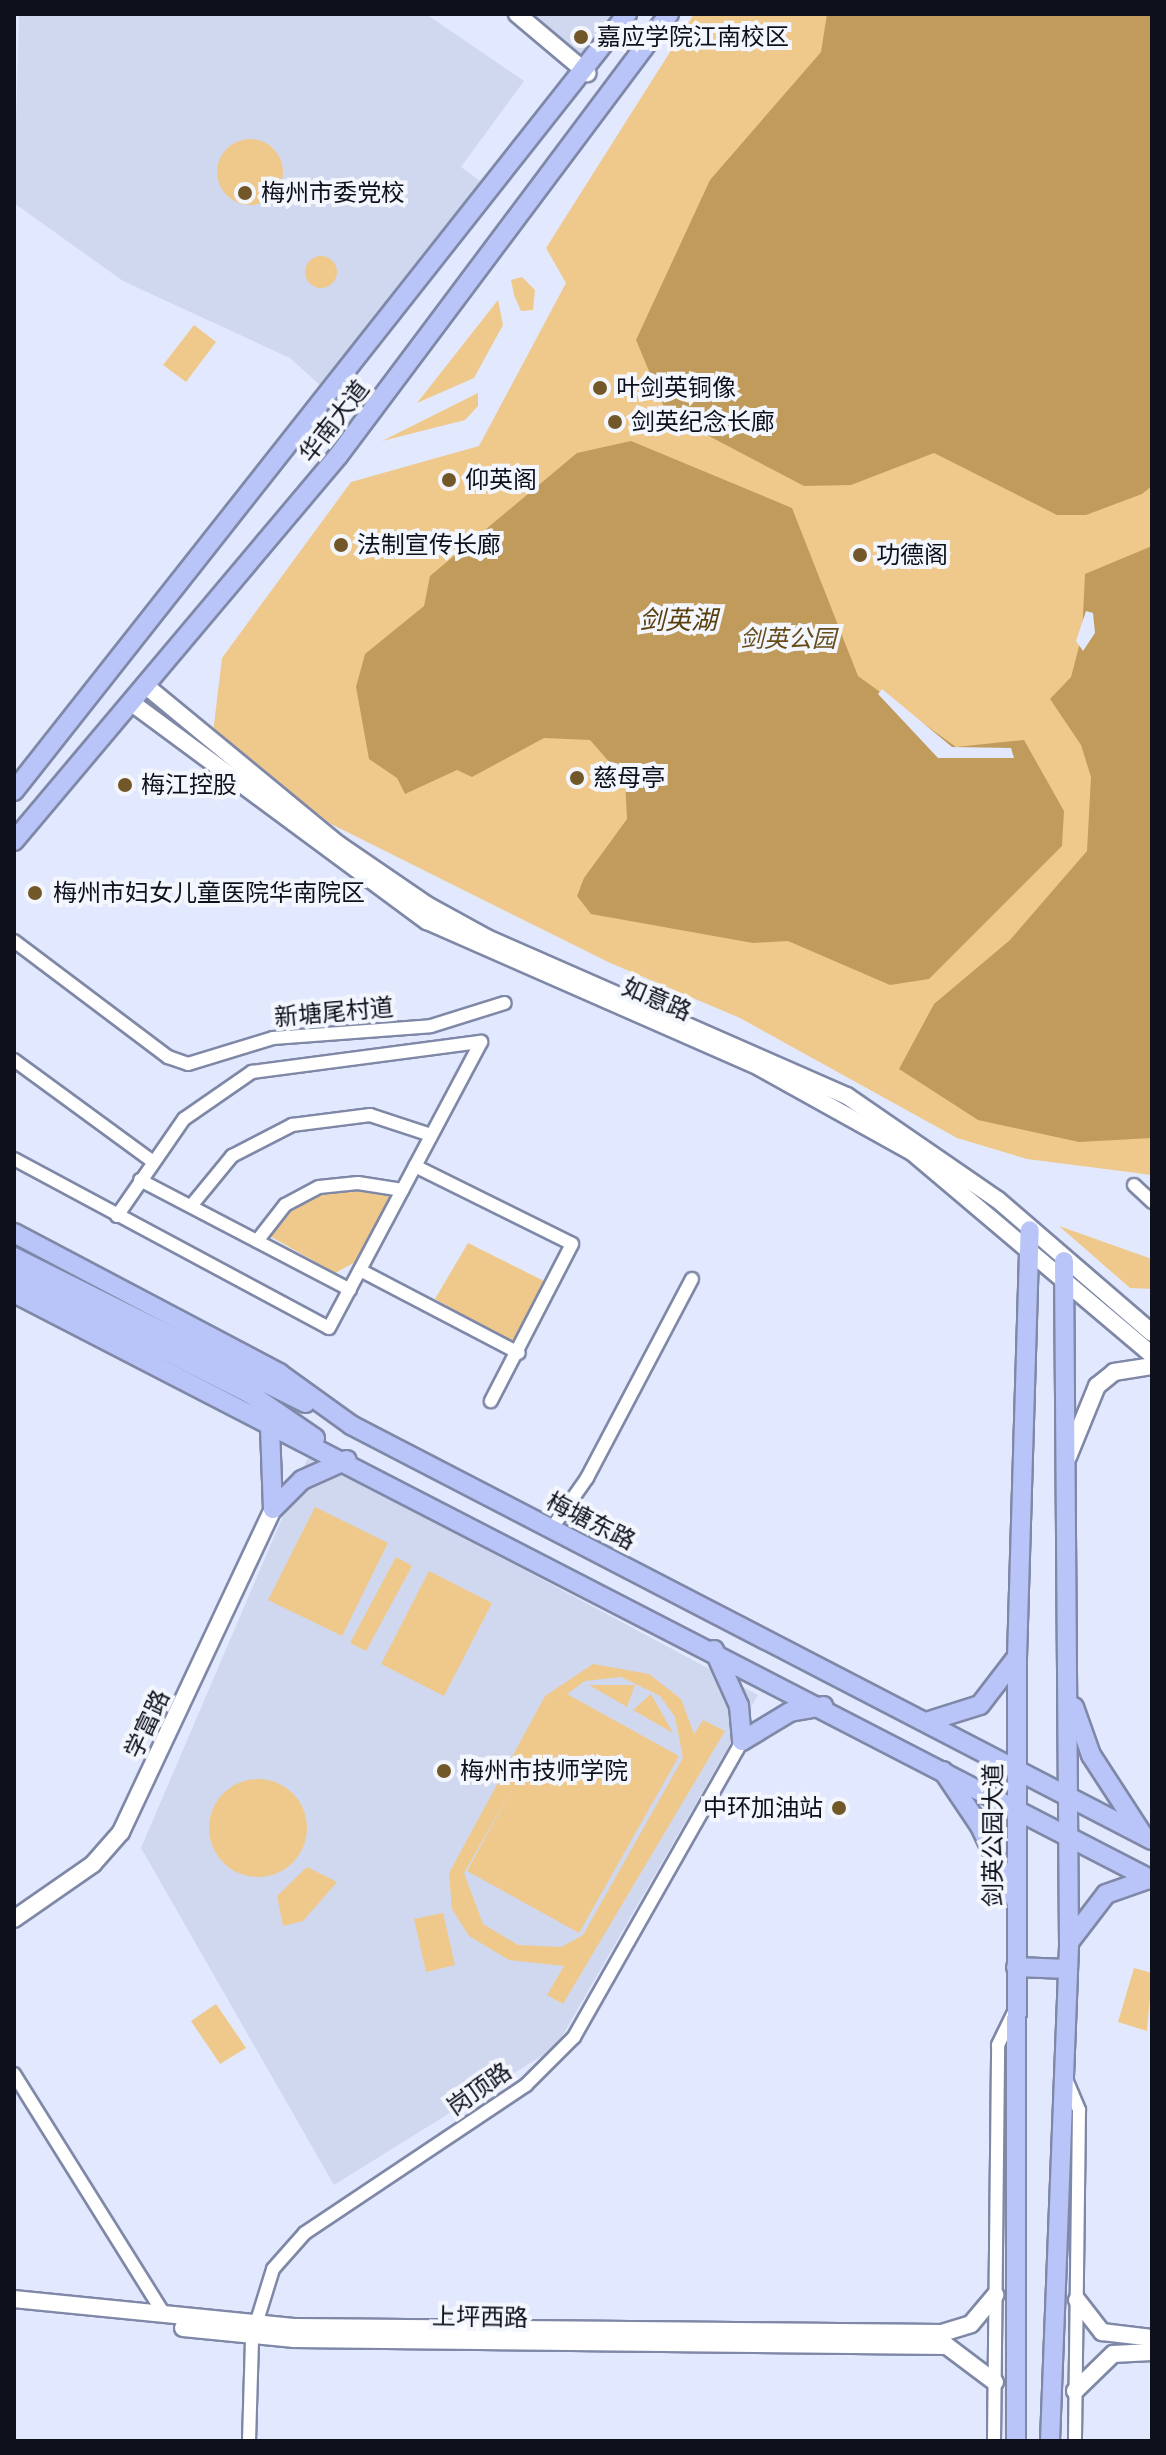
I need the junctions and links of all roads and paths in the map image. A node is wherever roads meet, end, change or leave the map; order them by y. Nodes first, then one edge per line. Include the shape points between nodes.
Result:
1 (517, 14) edge
2 (627, 14) edge
3 (669, 14) edge
4 (587, 73) junction
5 (146, 686) junction
6 (132, 703) junction
7 (14, 791) edge
8 (14, 841) edge
9 (14, 941) edge
10 (505, 1003) dead end
11 (14, 1060) edge
12 (431, 1135) junction
13 (14, 1159) edge
14 (152, 1161) junction
15 (415, 1166) junction
16 (140, 1180) junction
17 (1134, 1185) dead end
18 (402, 1190) junction
19 (1152, 1202) edge
20 (191, 1206) junction
21 (117, 1216) junction
22 (14, 1233) edge
23 (1028, 1238) junction
24 (257, 1241) junction
25 (14, 1257) edge
26 (1064, 1269) junction
27 (360, 1270) junction
28 (692, 1279) dead end
29 (22, 1280) edge
30 (350, 1290) junction
31 (1152, 1333) edge
32 (519, 1353) junction
33 (1152, 1355) edge
34 (1152, 1366) edge
35 (491, 1401) dead end
36 (351, 1425) junction
37 (270, 1428) junction
38 (347, 1460) junction
39 (1060, 1485) junction
40 (273, 1509) junction
41 (552, 1528) junction
42 (714, 1650) junction
43 (1017, 1657) junction
44 (1069, 1692) junction
45 (823, 1706) junction
46 (929, 1721) junction
47 (742, 1741) junction
48 (939, 1765) junction
49 (1017, 1768) junction
50 (1069, 1796) junction
51 (1017, 1808) junction
52 (1069, 1836) junction
53 (1149, 1839) edge
54 (1150, 1879) edge
55 (1017, 1905) junction
56 (14, 1919) edge
57 (1069, 1943) junction
58 (1016, 1967) junction
59 (1068, 1969) junction
60 (1015, 2009) junction
61 (14, 2074) edge
62 (1066, 2079) junction
63 (995, 2295) junction
64 (14, 2299) edge
65 (1077, 2300) junction
66 (14, 2307) edge
67 (165, 2316) junction
68 (255, 2331) junction
69 (1152, 2338) edge
70 (944, 2340) junction
71 (1121, 2344) junction
72 (1152, 2352) edge
73 (995, 2382) junction
74 (1075, 2391) junction
75 (249, 2441) edge
76 (994, 2441) edge
77 (1016, 2441) edge
78 (1050, 2441) edge
79 (1075, 2441) edge

1 - 4 street
2 - 4 main road, 华南大道
3 - 5 main road, 华南大道 via 338,456
4 - 7 main road, 华南大道
5 - 6 main road, 华南大道
5 - 23 street, 如意路 via 338,844 427,905 487,938 847,1096
6 - 8 main road, 华南大道
6 - 23 street, 如意路 via 427,921 843,1108
9 - 10 street, 新塘尾村道 via 168,1057 188,1064 273,1038 431,1026
11 - 14 street
12 - 14 street via 481,1042 252,1072 202,1100
12 - 15 street
12 - 20 street via 370,1115 292,1125 232,1156
13 - 21 street
14 - 16 street
15 - 18 street
15 - 32 street via 572,1244
16 - 20 street
16 - 21 street
17 - 19 street
18 - 24 street via 358,1183 319,1187 285,1205
18 - 27 street
20 - 24 street
21 - 30 street via 329,1328
22 - 36 main road, 梅塘东路 via 279,1373
23 - 26 street, 如意路
23 - 43 main road, 剑英公园大道
24 - 30 street
25 - 29 main road
26 - 31 street, 如意路
26 - 33 street, 如意路
26 - 39 main road
27 - 30 street
27 - 32 street
28 - 41 street via 587,1478
29 - 36 main road
29 - 37 main road
29 - 38 main road via 249,1393
32 - 35 street
34 - 39 street via 1114,1372 1097,1386
36 - 41 main road, 梅塘东路
37 - 38 main road
37 - 40 main road
38 - 40 main road via 302,1480
38 - 42 main road
39 - 44 main road
40 - 56 street, 学富路 via 121,1832 93,1864
41 - 46 main road, 梅塘东路
42 - 45 main road
42 - 47 main road via 739,1706
43 - 46 main road via 980,1705
43 - 49 main road, 剑英公园大道
44 - 50 main road
44 - 53 main road via 1091,1755
45 - 47 main road via 790,1712
45 - 48 main road
46 - 49 main road, 梅塘东路
47 - 68 street, 岗顶路 via 574,2037 526,2085 305,2233 273,2269
48 - 51 main road
48 - 55 main road via 980,1826
49 - 50 main road, 梅塘东路
49 - 51 main road, 剑英公园大道
50 - 52 main road
50 - 53 main road, 梅塘东路
51 - 52 main road
51 - 55 main road, 剑英公园大道
52 - 54 main road
52 - 57 main road
54 - 57 main road via 1106,1894
55 - 58 main road, 剑英公园大道
57 - 59 main road
58 - 59 main road
58 - 60 main road, 剑英公园大道
59 - 62 main road
60 - 63 street via 998,2045
60 - 77 main road, 剑英公园大道
61 - 67 street
62 - 65 street via 1079,2110
62 - 78 main road via 1057,2111
63 - 70 street via 971,2324
63 - 73 street
64 - 67 street, 上坪西路
65 - 71 street via 1088,2320
65 - 74 street
66 - 68 street, 上坪西路
67 - 68 street, 上坪西路
68 - 70 street, 上坪西路
68 - 75 street, 岗顶路
69 - 71 street
70 - 73 street
71 - 72 street
71 - 74 street
73 - 76 street
74 - 79 street

